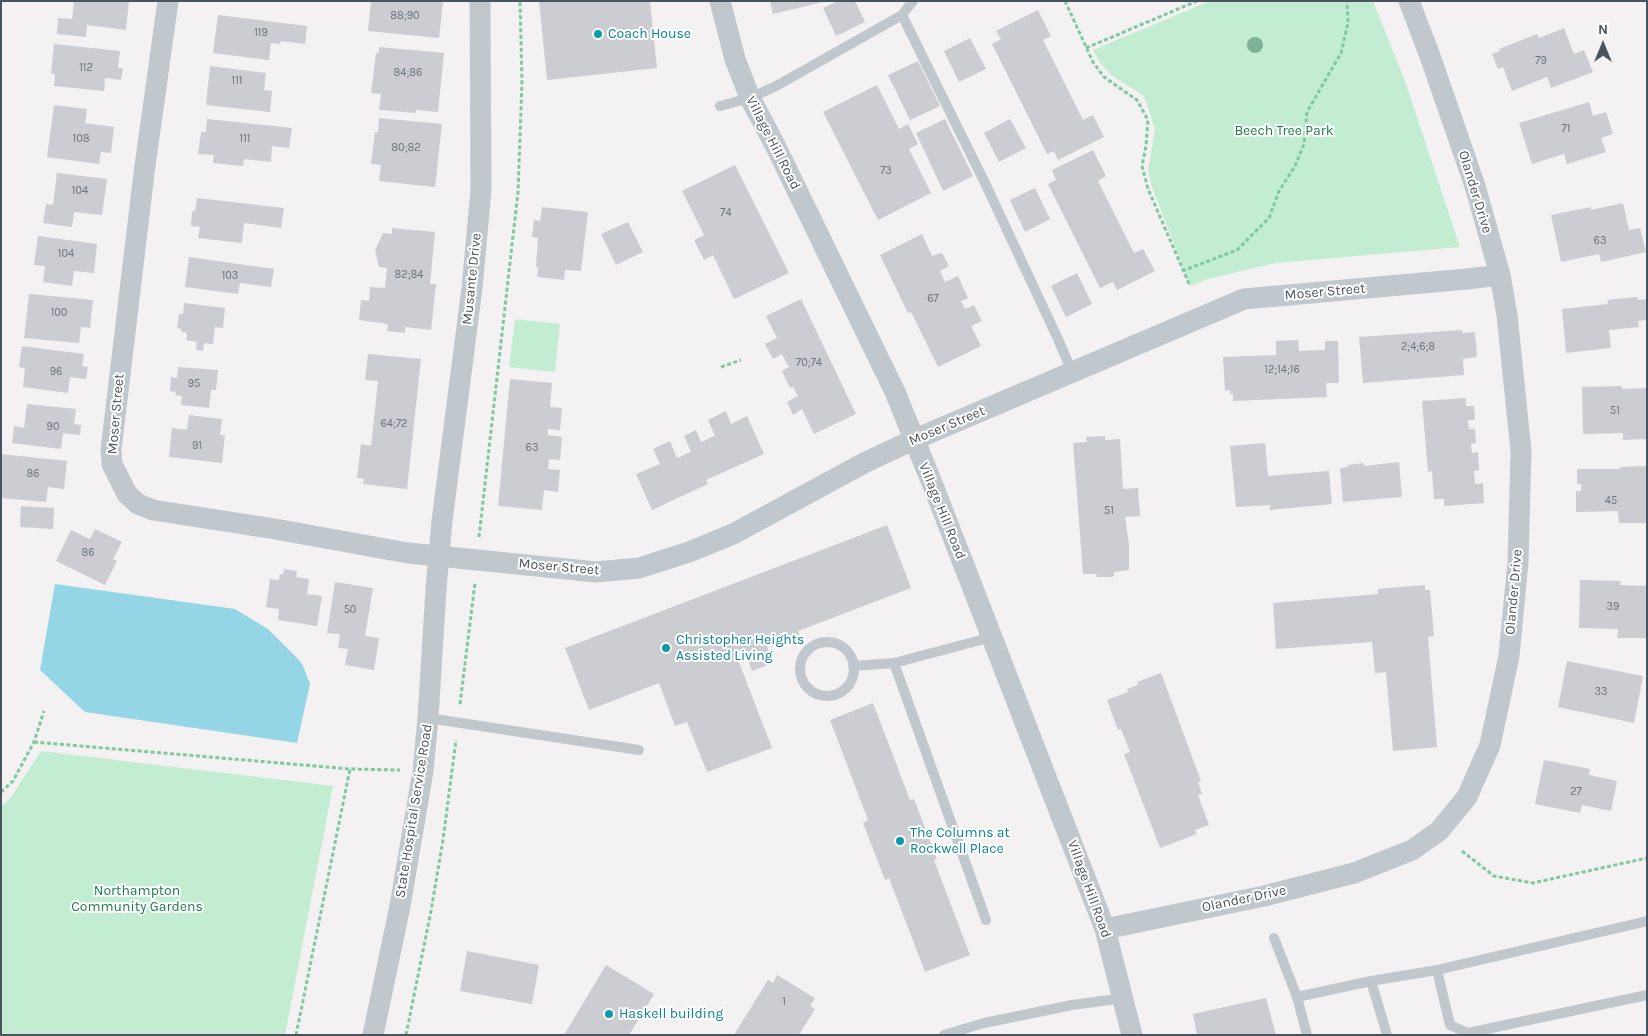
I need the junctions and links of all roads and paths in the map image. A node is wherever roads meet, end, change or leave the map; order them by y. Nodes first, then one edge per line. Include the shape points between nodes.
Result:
1 (168, 1) edge
2 (480, 1) edge
3 (520, 1) edge
4 (720, 1) edge
5 (914, 1) edge
6 (1065, 1) edge
7 (1198, 1) edge
8 (1347, 1) edge
9 (1409, 1) edge
10 (902, 15) junction
11 (1086, 48) junction
12 (750, 98) junction
13 (720, 106) dead end
14 (1182, 271) junction
15 (1500, 275) junction
16 (1190, 286) dead end
17 (741, 360) dead end
18 (722, 367) dead end
19 (1072, 372) junction
20 (914, 440) junction
21 (439, 556) junction
22 (477, 559) junction
23 (992, 637) junction
24 (894, 663) junction
25 (853, 666) junction
26 (44, 711) dead end
27 (428, 718) junction
28 (458, 722) junction
29 (34, 742) junction
30 (639, 750) dead end
31 (1, 792) edge
32 (1462, 851) dead end
33 (1647, 858) edge
34 (986, 920) dead end
35 (1647, 921) edge
36 (1105, 929) junction
37 (1274, 938) dead end
38 (1438, 970) junction
39 (1371, 981) junction
40 (1647, 995) edge
41 (1297, 997) junction
42 (1124, 998) junction
43 (296, 1035) edge
44 (373, 1035) edge
45 (406, 1035) edge
46 (944, 1035) edge
47 (1132, 1035) edge
48 (1307, 1035) edge
49 (1387, 1035) edge

1 - 21 street, Moser Street via 114,418 112,464 127,494 138,504 153,510
2 - 21 street, Musante Drive via 481,190
3 - 22 path via 522,81 518,192
4 - 12 street, Village Hill Road via 735,59
5 - 10 lane
6 - 11 path
7 - 11 path
8 - 14 path via 1348,23 1341,54 1307,112 1304,144 1269,218 1237,250
9 - 15 street, Olander Drive via 1475,186
10 - 12 lane
10 - 19 lane via 985,183
11 - 14 path via 1104,77 1137,100 1148,120 1142,166 1148,189
12 - 13 lane
12 - 20 street, Village Hill Road via 891,383
14 - 16 path
15 - 19 street, Moser Street via 1244,299
15 - 36 street, Olander Drive via 1521,451 1518,562 1509,656 1490,745 1467,796 1439,831 1412,850 1354,873 1264,896
17 - 18 path
19 - 20 street, Moser Street
20 - 22 street, Moser Street via 866,462 733,534 639,568 596,572
20 - 23 street, Village Hill Road
21 - 22 street, Moser Street
21 - 27 street, State Hospital Service Road
22 - 28 path
23 - 24 lane
23 - 36 street, Village Hill Road
24 - 25 lane
24 - 34 lane
25 - 25 lane via 851,657 838,644 820,642 805,653 800,670 807,686 822,695 830,695 845,688 853,674
26 - 29 path
27 - 28 lane
27 - 44 street, State Hospital Service Road via 423,771
28 - 30 lane
28 - 45 path via 443,840
29 - 31 path via 13,780
29 - 43 path via 350,769
32 - 33 path via 1494,876 1533,883
35 - 38 lane
36 - 42 street, Village Hill Road
37 - 41 lane
38 - 39 lane
38 - 40 lane via 1450,1025 1468,1033
39 - 41 lane
39 - 49 lane
41 - 48 lane
42 - 46 lane via 984,1023
42 - 47 street, Village Hill Road

